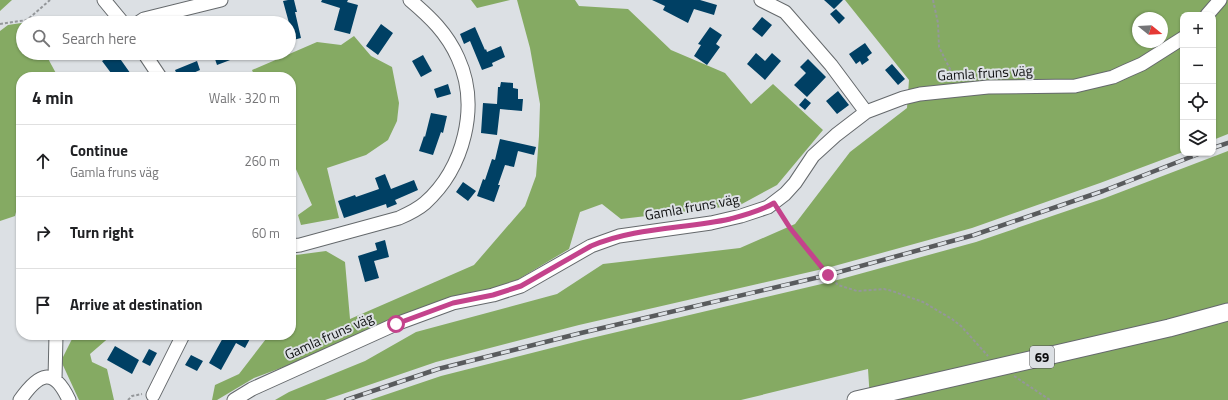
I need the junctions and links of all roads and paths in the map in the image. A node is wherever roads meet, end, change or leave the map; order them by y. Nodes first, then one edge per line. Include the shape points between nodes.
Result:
1 (50, 0) edge
2 (104, 0) edge
3 (222, 0) edge
4 (410, 0) edge
5 (762, 0) edge
6 (932, 0) edge
7 (1220, 0) edge
8 (1210, 12) edge
9 (32, 16) edge
10 (117, 16) edge
11 (160, 16) edge
12 (16, 22) edge
13 (0, 24) edge
14 (1180, 40) edge
15 (149, 60) edge
16 (157, 72) edge
17 (953, 90) junction
18 (866, 112) junction
19 (774, 203) junction
20 (296, 245) edge
21 (1228, 312) edge
22 (56, 340) edge
23 (180, 340) edge
24 (1000, 366) junction
25 (55, 379) junction
26 (153, 395) joint
27 (20, 400) edge
28 (69, 400) edge
29 (128, 400) edge
30 (234, 400) edge
31 (856, 400) edge
32 (1050, 400) edge

1 - 9 path
2 - 10 street
3 - 11 street
4 - 20 street via 430,16 442,30 459,59 465,79 467,128 456,159 440,187 413,212
5 - 18 street via 785,12 831,65
6 - 17 path via 938,23 939,47 951,70
7 - 8 street
12 - 13 path
14 - 17 street, Gamla fruns väg via 1142,64 1113,77 1075,86
15 - 16 street
17 - 18 street, Gamla fruns väg via 903,98
18 - 19 street, Gamla fruns väg via 814,156 795,183
19 - 24 path via 790,228 838,285 857,291 892,290 923,302 961,326 985,354
19 - 30 street, Gamla fruns väg via 734,218 619,236 602,241 521,286 453,303 396,324 252,389
21 - 24 main road, 69
22 - 25 street
23 - 26 street
24 - 31 main road, 69
24 - 32 path
25 - 27 street via 50,377 35,381
25 - 28 street via 63,387
26 - 29 path via 139,394

